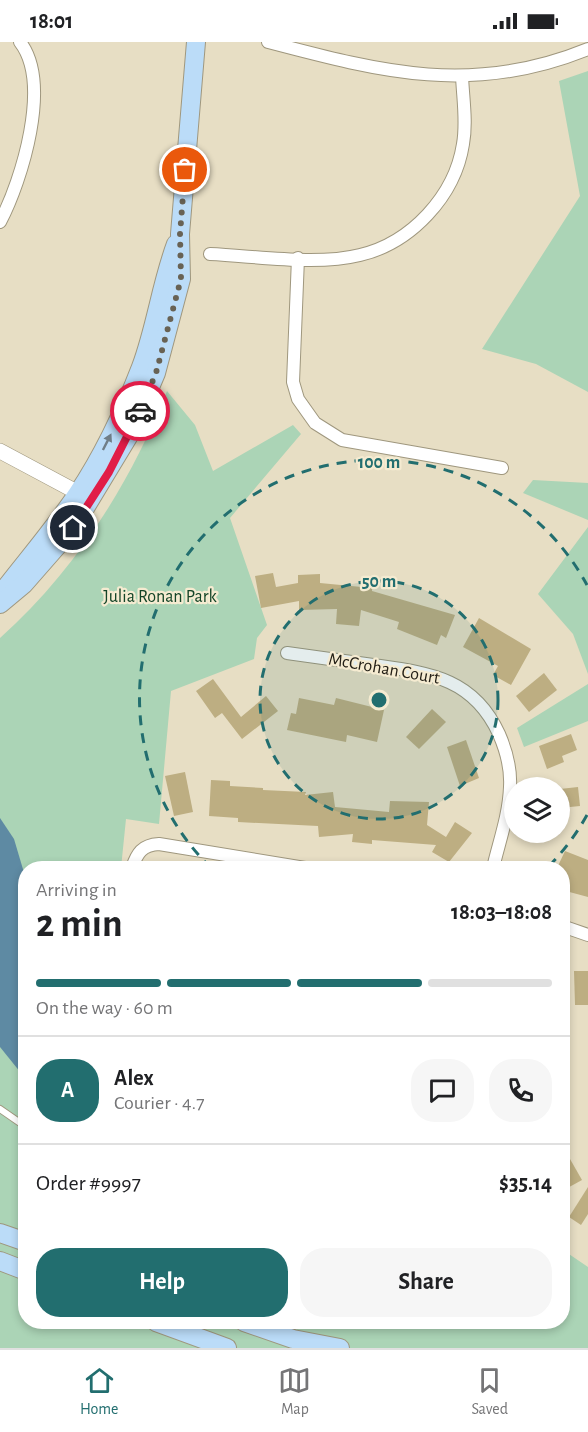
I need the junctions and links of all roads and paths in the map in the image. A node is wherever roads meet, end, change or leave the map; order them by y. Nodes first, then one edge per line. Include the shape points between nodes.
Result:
1 (20, 42) edge
2 (196, 42) edge
3 (268, 42) edge
4 (588, 49) edge
5 (462, 76) junction
6 (0, 222) edge
7 (210, 254) dead end
8 (298, 258) junction
9 (0, 451) edge
10 (502, 468) dead end
11 (85, 496) junction
12 (0, 595) edge
13 (0, 604) edge
14 (287, 653) dead end
15 (134, 861) edge
16 (262, 861) edge
17 (495, 861) edge
18 (570, 929) edge
19 (588, 935) edge
20 (0, 1110) edge
21 (18, 1122) edge
22 (0, 1233) edge
23 (18, 1239) edge
24 (0, 1261) edge
25 (18, 1268) edge
26 (175, 1329) edge
27 (264, 1329) edge
28 (227, 1348) edge
29 (340, 1348) edge

1 - 6 street via 34,70 34,94 21,172
2 - 11 main road via 180,234 141,366
3 - 5 street via 373,69
4 - 5 street via 538,65
5 - 8 street via 463,146 441,200 393,242 360,255
7 - 8 street
8 - 10 street via 293,382 298,399 315,423 342,440
9 - 11 street
11 - 12 main road
11 - 13 main road via 51,557
14 - 17 street, McCrohan Court via 428,673 465,690 480,704 503,743 509,776 507,811
15 - 16 street via 147,845 159,844
18 - 19 street
20 - 21 lane
22 - 23 main road
24 - 25 main road
26 - 28 main road
27 - 29 main road

